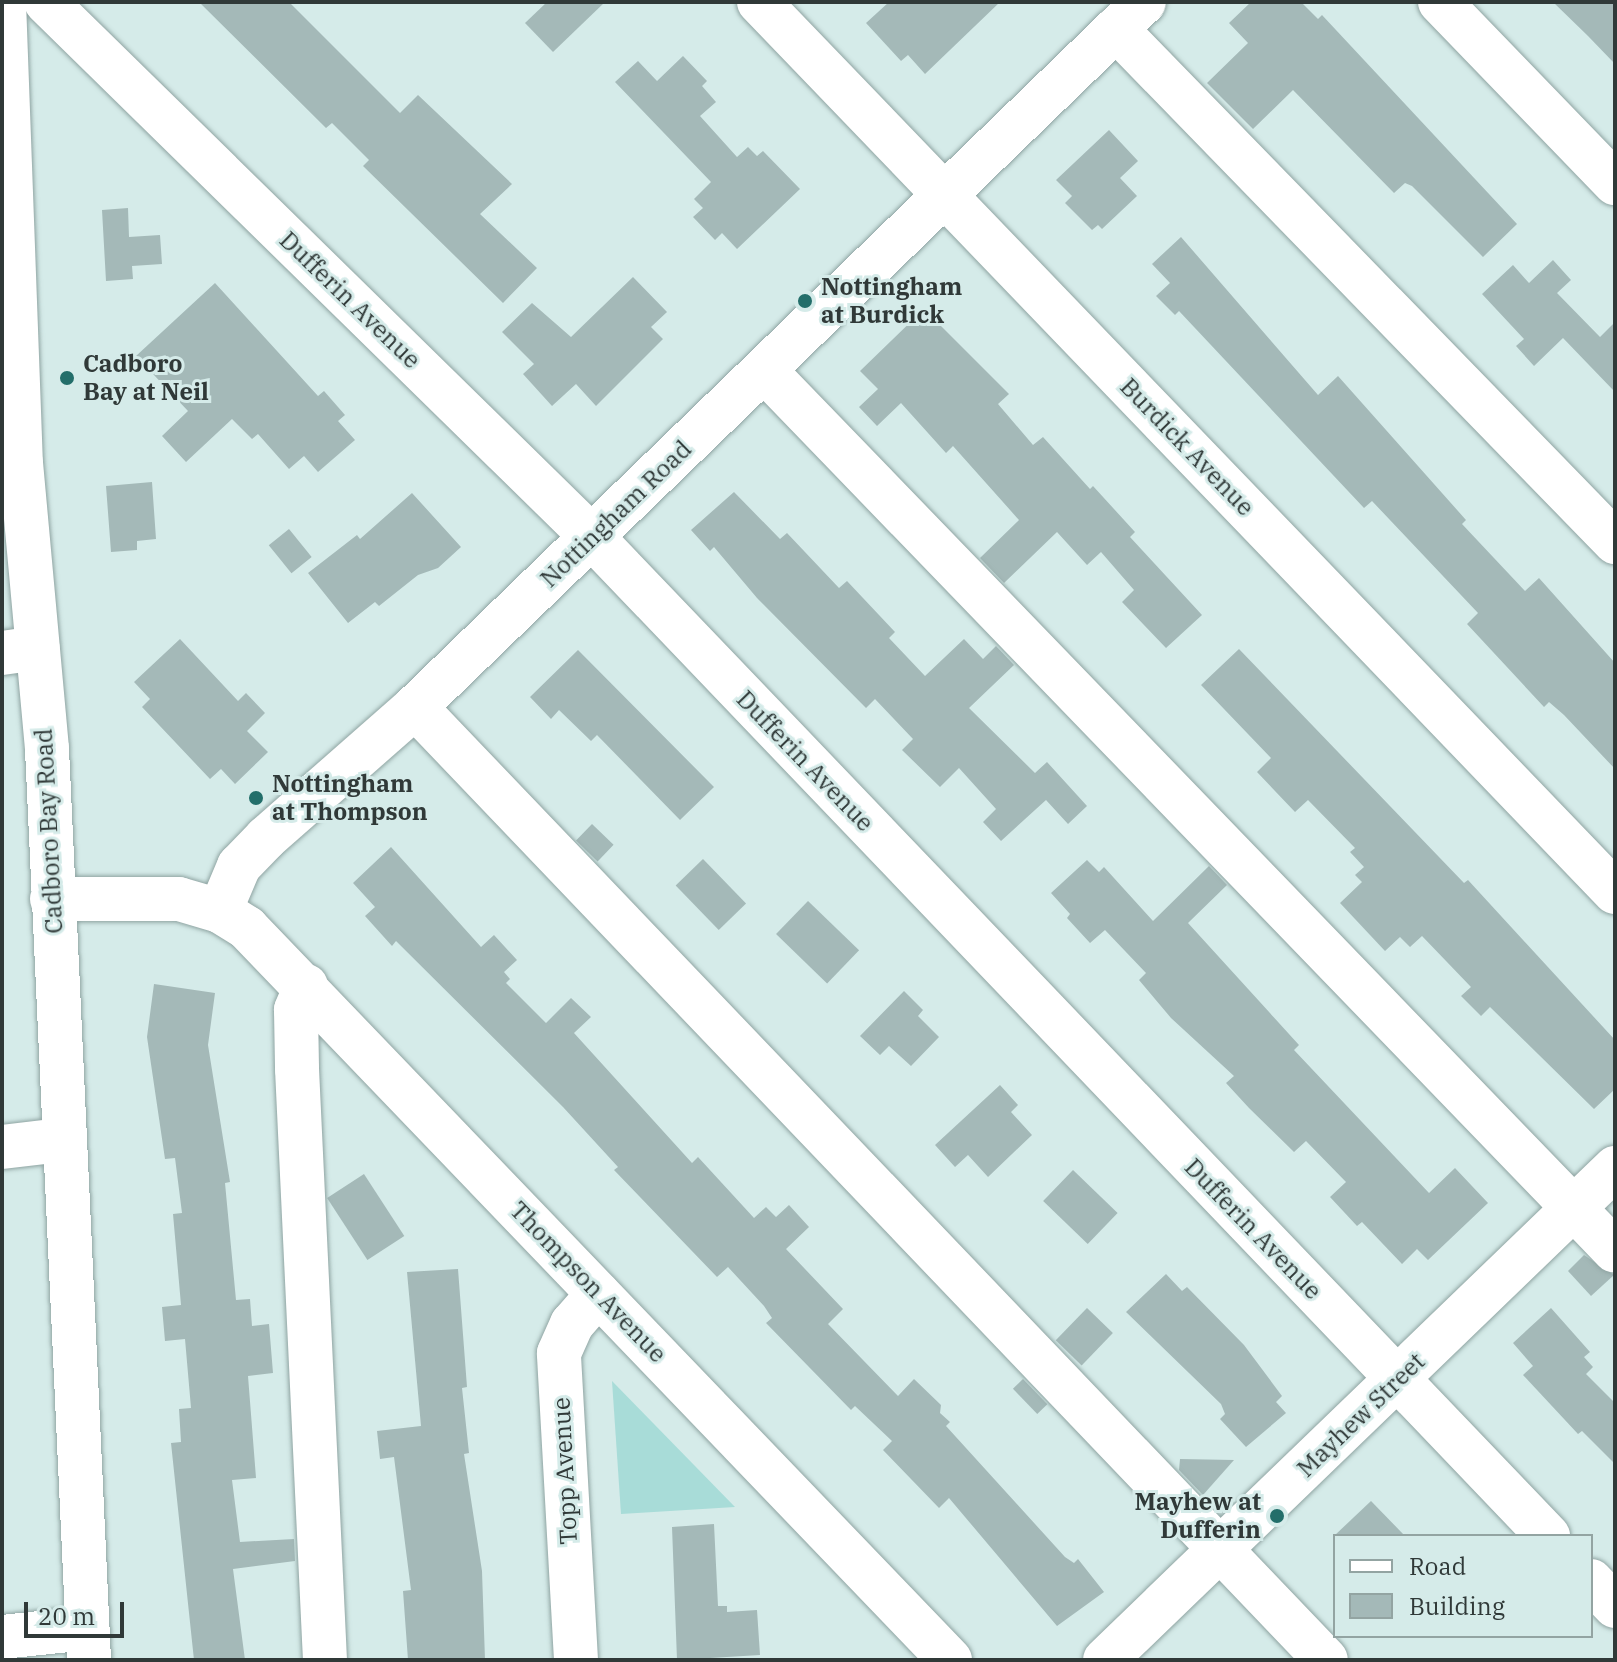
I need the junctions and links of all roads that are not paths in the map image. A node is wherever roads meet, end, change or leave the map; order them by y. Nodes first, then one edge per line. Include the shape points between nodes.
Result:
1 (4, 2) edge
2 (46, 2) edge
3 (759, 2) edge
4 (1440, 2) edge
5 (1130, 16) edge
6 (1615, 183) edge
7 (946, 196) junction
8 (765, 371) junction
9 (592, 537) junction
10 (1615, 542) edge
11 (20, 650) edge
12 (415, 707) junction
13 (1615, 892) edge
14 (52, 899) junction
15 (220, 911) junction
16 (306, 986) junction
17 (62, 1140) junction
18 (2, 1147) edge
19 (1615, 1168) edge
20 (1573, 1208) junction
21 (1615, 1251) edge
22 (598, 1294) junction
23 (1398, 1381) junction
24 (1546, 1534) edge
25 (1222, 1551) junction
26 (1593, 1583) edge
27 (1615, 1606) edge
28 (2, 1637) edge
29 (88, 1644) edge
30 (325, 1660) edge
31 (576, 1660) edge
32 (950, 1660) edge
33 (1105, 1660) edge
34 (1326, 1660) edge

1 - 11 street, Cadboro Bay Road via 21,463
2 - 9 street, Dufferin Avenue
3 - 7 street, Burdick Avenue
4 - 6 street
5 - 7 street, Nottingham Road
5 - 10 street
7 - 8 street, Nottingham Road
7 - 13 street, Burdick Avenue
8 - 9 street, Nottingham Road
8 - 20 street
9 - 12 street, Nottingham Road
9 - 23 street, Dufferin Avenue
11 - 14 street, Cadboro Bay Road
12 - 15 street, Nottingham Road via 257,847 239,866
12 - 25 street
14 - 15 street via 179,899
14 - 17 street, Cadboro Bay Road
15 - 16 street, Thompson Avenue via 247,928
16 - 22 street, Thompson Avenue
16 - 30 street via 296,1010 297,1069
17 - 18 street
17 - 29 street, Cadboro Bay Road
19 - 20 street, Mayhew Street
20 - 21 street
20 - 23 street, Mayhew Street
22 - 31 street, Topp Avenue via 572,1324 559,1353
22 - 32 street, Thompson Avenue
23 - 24 street, Dufferin Avenue
23 - 25 street, Mayhew Street
25 - 33 street, Mayhew Street
25 - 34 street
26 - 27 street
28 - 29 street

